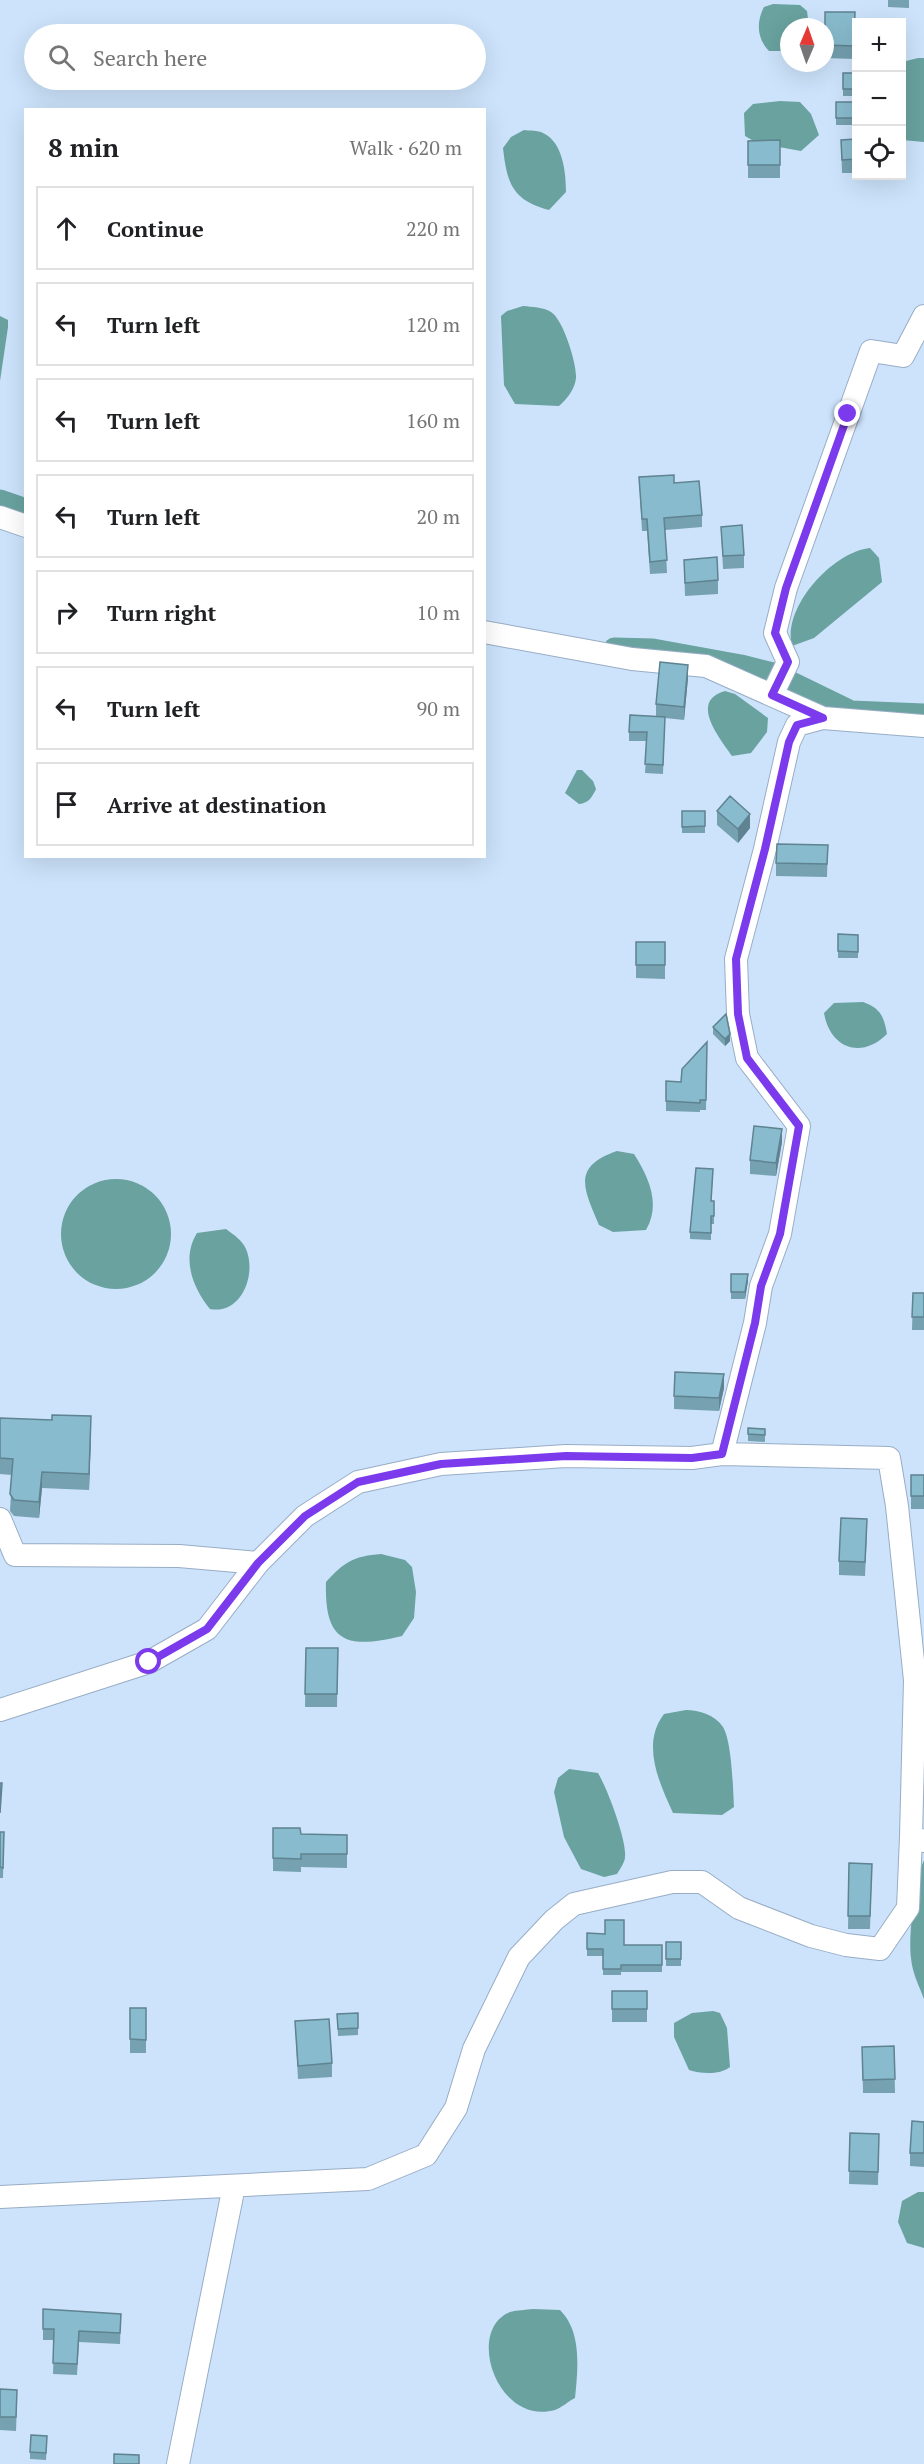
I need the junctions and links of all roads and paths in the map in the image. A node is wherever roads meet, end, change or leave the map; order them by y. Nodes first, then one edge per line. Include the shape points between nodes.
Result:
1 (924, 316) edge
2 (0, 517) edge
3 (24, 525) edge
4 (486, 632) edge
5 (772, 695) junction
6 (823, 718) junction
7 (924, 726) edge
8 (722, 1454) junction
9 (0, 1520) edge
10 (258, 1563) junction
11 (0, 1710) edge
12 (918, 1839) edge
13 (234, 2186) junction
14 (0, 2197) edge
15 (178, 2464) edge

1 - 5 street via 903,356 871,351 786,588 775,633 788,662
2 - 3 street
4 - 5 street via 632,659 706,666
5 - 6 street
6 - 7 street
6 - 8 street via 797,725 789,742 736,959 738,1014 747,1058 799,1126 780,1234 761,1286
8 - 10 street via 692,1458 566,1456 441,1464 358,1482 305,1516
8 - 12 street via 889,1458 915,1680
9 - 10 street via 15,1555 179,1556
10 - 11 street via 207,1629 149,1662
12 - 13 street via 908,1908 880,1949 811,1936 739,1908 702,1882 672,1882 574,1904 519,1957 474,2049 456,2108 426,2155 368,2179
13 - 14 street
13 - 15 street

